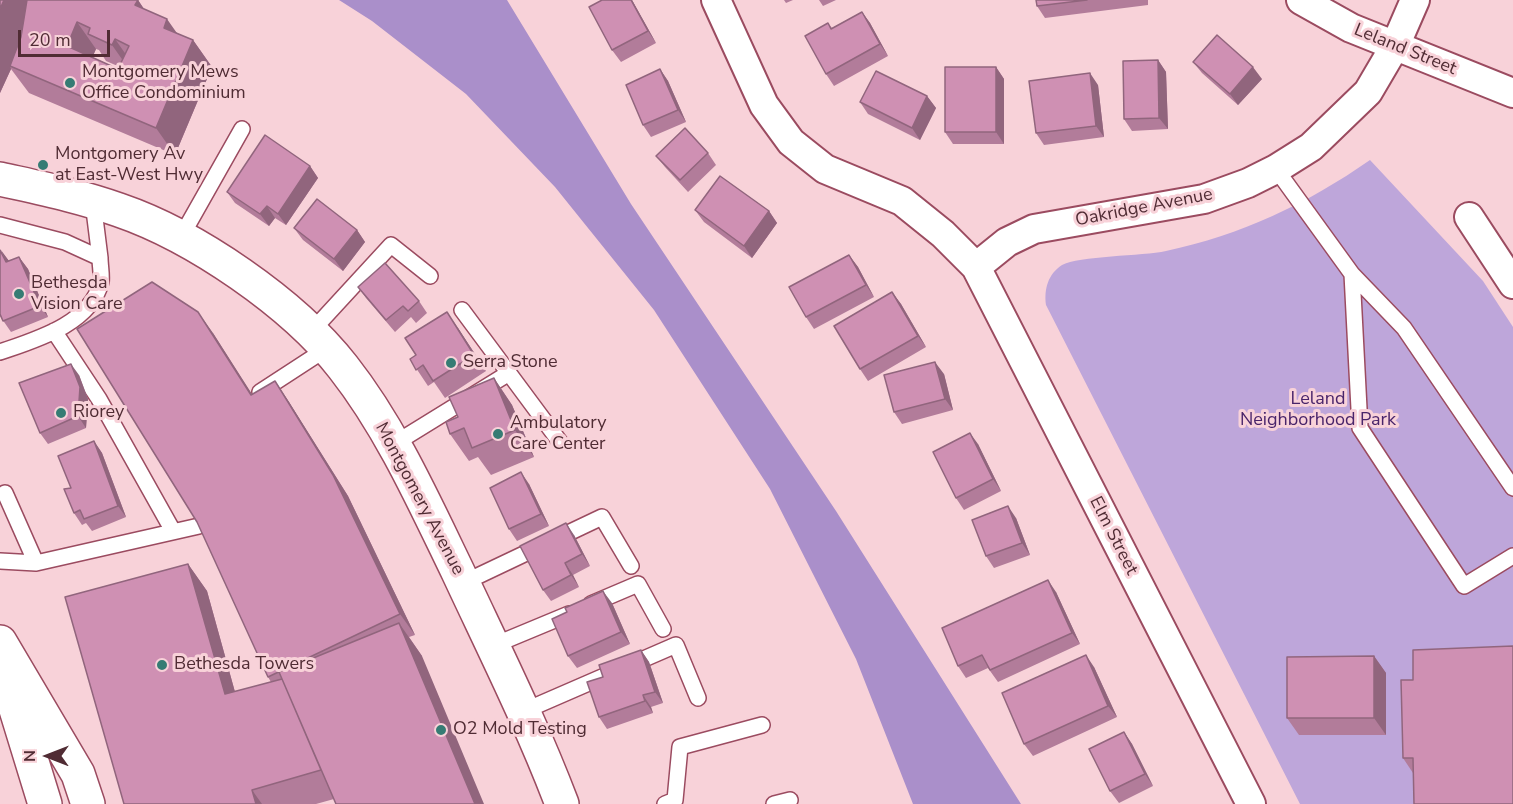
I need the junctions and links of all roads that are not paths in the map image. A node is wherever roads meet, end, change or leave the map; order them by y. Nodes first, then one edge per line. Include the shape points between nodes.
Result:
1 (716, 0) edge
2 (1301, 0) edge
3 (1414, 0) edge
4 (1395, 46) junction
5 (1513, 93) edge
6 (242, 129) dead end
7 (1276, 169) junction
8 (0, 179) edge
9 (93, 202) junction
10 (1469, 217) dead end
11 (0, 225) edge
12 (181, 237) junction
13 (100, 258) junction
14 (976, 267) junction
15 (1352, 274) junction
16 (430, 276) dead end
17 (1513, 284) edge
18 (462, 310) dead end
19 (54, 331) junction
20 (318, 341) junction
21 (0, 352) edge
22 (509, 373) junction
23 (254, 396) edge
24 (560, 442) dead end
25 (394, 444) junction
26 (1513, 488) edge
27 (5, 493) dead end
28 (199, 526) edge
29 (173, 531) junction
30 (1513, 556) edge
31 (0, 561) edge
32 (36, 563) junction
33 (631, 566) dead end
34 (463, 583) junction
35 (663, 629) dead end
36 (0, 642) edge
37 (492, 646) junction
38 (0, 658) edge
39 (698, 698) dead end
40 (524, 711) junction
41 (762, 724) dead end
42 (790, 800) dead end
43 (673, 803) edge
44 (45, 804) edge
45 (88, 804) edge
46 (562, 804) edge
47 (774, 804) edge
48 (1251, 804) edge

1 - 14 street, Elm Street via 764,105 792,142 825,169 902,201
2 - 4 street, Leland Street via 1351,28
3 - 4 street, Oakridge Avenue
4 - 5 street, Leland Street
4 - 7 street, Oakridge Avenue via 1368,92 1311,147
6 - 12 lane
7 - 14 street, Oakridge Avenue via 1204,199 1034,229 1007,242
7 - 15 lane
8 - 9 main road, Montgomery Avenue
9 - 12 main road, Montgomery Avenue
9 - 13 lane
10 - 17 street
11 - 13 lane via 65,242
12 - 20 main road, Montgomery Avenue via 238,271
13 - 19 lane via 101,282 85,311
14 - 48 street, Elm Street
15 - 26 lane via 1404,328
15 - 30 lane via 1360,428 1464,586
16 - 20 lane via 391,245
18 - 22 lane
19 - 21 lane
19 - 29 lane via 99,399
20 - 23 lane
20 - 25 main road, Montgomery Avenue via 343,366
22 - 24 lane
22 - 25 lane
25 - 34 main road, Montgomery Avenue
27 - 32 lane
28 - 29 lane
29 - 32 lane
31 - 32 lane
33 - 34 lane via 602,517
34 - 37 main road, Montgomery Avenue
35 - 37 lane via 638,585
36 - 45 main road via 78,774
37 - 40 main road, Montgomery Avenue
38 - 44 main road
39 - 40 lane via 676,645
40 - 46 main road, Montgomery Avenue
41 - 43 lane via 680,747
42 - 47 lane

